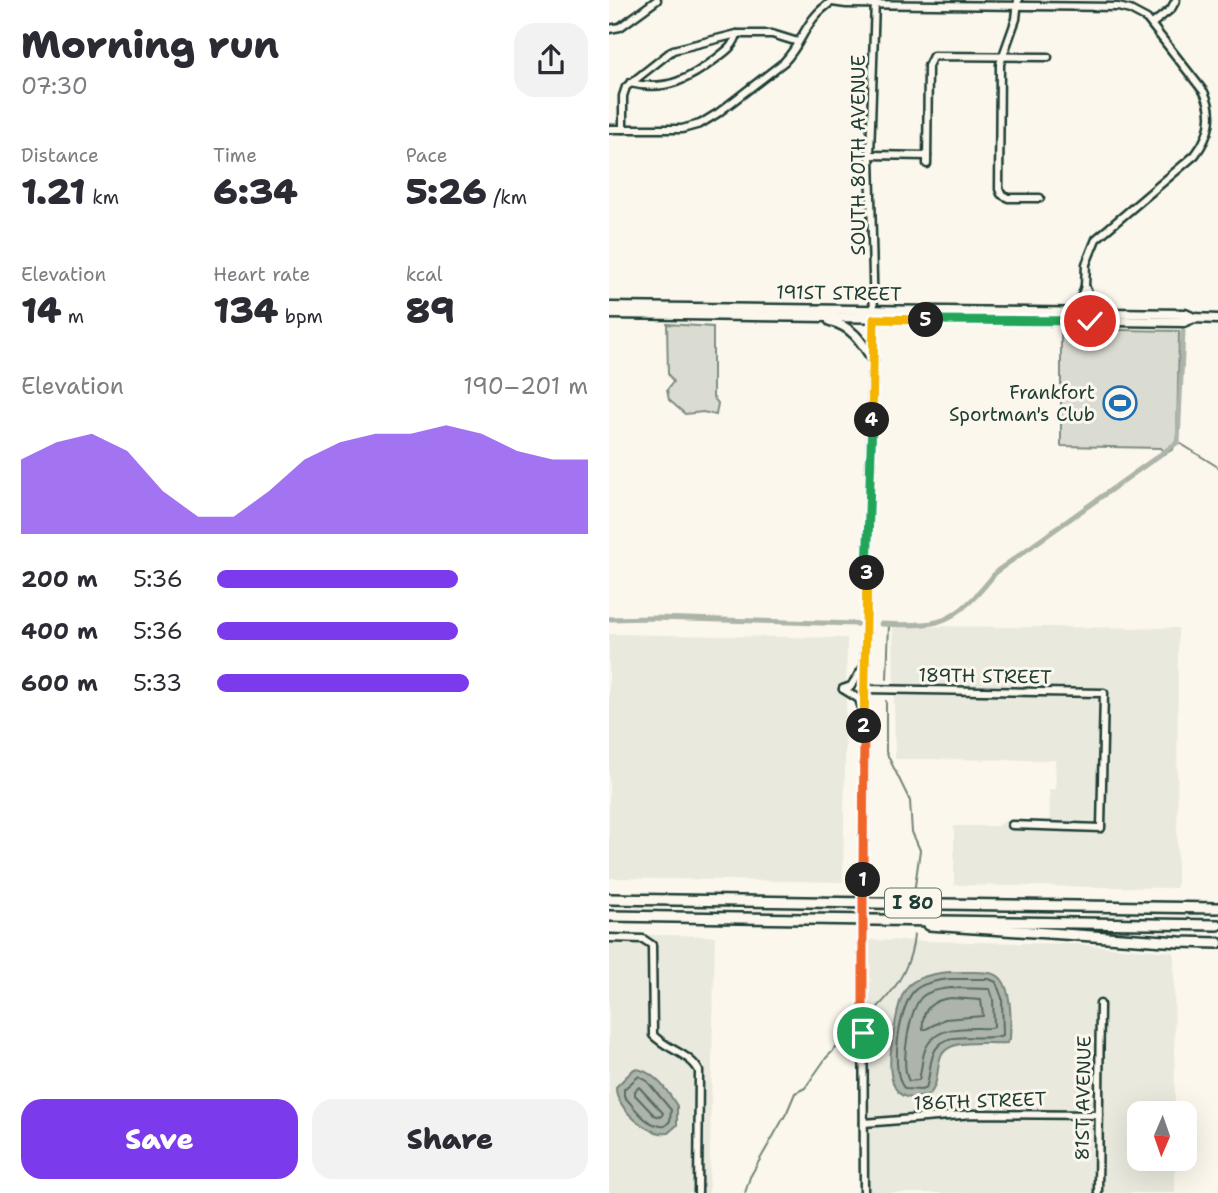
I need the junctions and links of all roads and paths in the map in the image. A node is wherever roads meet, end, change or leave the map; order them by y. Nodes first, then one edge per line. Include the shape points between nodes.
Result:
1 (657, 0) edge
2 (1039, 0) edge
3 (1176, 0) edge
4 (833, 1) edge
5 (875, 2) edge
6 (922, 3) edge
7 (1018, 3) edge
8 (1077, 4) edge
9 (1055, 6) junction
10 (1152, 24) junction
11 (609, 29) edge
12 (737, 34) junction
13 (798, 42) junction
14 (1001, 56) junction
15 (1048, 57) dead end
16 (630, 83) junction
17 (609, 129) edge
18 (623, 129) junction
19 (870, 155) junction
20 (1040, 198) dead end
21 (609, 307) edge
22 (874, 309) junction
23 (1085, 313) junction
24 (609, 314) edge
25 (1194, 318) junction
26 (821, 319) junction
27 (874, 319) junction
28 (1218, 319) edge
29 (873, 360) junction
30 (865, 661) junction
31 (865, 689) junction
32 (865, 718) junction
33 (1012, 825) dead end
34 (609, 899) edge
35 (1218, 908) edge
36 (609, 916) edge
37 (890, 919) junction
38 (1218, 925) edge
39 (609, 938) edge
40 (1218, 943) edge
41 (1100, 1004) dead end
42 (1099, 1115) junction
43 (863, 1123) junction
44 (698, 1193) edge
45 (864, 1193) edge
46 (1097, 1193) edge

1 - 11 street via 620,27
2 - 9 street
3 - 10 street
4 - 5 street
4 - 13 street via 815,14
5 - 6 street
5 - 19 street, SOUTH 80TH AVENUE
6 - 7 street
7 - 9 street
7 - 14 street
8 - 9 street
8 - 10 street via 1130,6
10 - 23 street via 1204,92 1210,126 1195,155 1096,239 1088,254
12 - 13 street via 772,34
12 - 16 street via 673,50
12 - 16 street via 730,48 683,81
13 - 18 street via 784,62 700,124 682,129
14 - 15 street
14 - 19 street via 933,56 929,60 927,160
14 - 20 street via 1000,194
16 - 18 street via 624,90
17 - 18 street
19 - 22 street, SOUTH 80TH AVENUE
21 - 22 main road, 191ST STREET
22 - 23 main road, 191ST STREET
22 - 27 street, SOUTH 80TH AVENUE
23 - 25 main road, 191ST STREET via 1185,314
24 - 26 main road, 191ST STREET
25 - 27 main road, 191ST STREET via 1184,322
25 - 28 main road, 191ST STREET
26 - 27 main road, 191ST STREET
26 - 29 main road via 850,328
27 - 29 street, SOUTH 80TH AVENUE
29 - 30 street, SOUTH 80TH AVENUE
30 - 31 street, SOUTH 80TH AVENUE
30 - 32 street via 851,686 843,689 859,699
31 - 32 street, SOUTH 80TH AVENUE
31 - 33 street, 189TH STREET via 1104,693 1101,828
32 - 43 street, SOUTH 80TH AVENUE, bridge
34 - 35 highway, I 80
36 - 37 highway, I 80
37 - 38 highway, I 80
37 - 40 highway via 941,927
39 - 44 street via 643,939 652,945 653,1035 696,1064 699,1071
41 - 42 street, 81ST AVENUE
42 - 43 street, 186TH STREET via 973,1114
42 - 46 street, 81ST AVENUE
43 - 45 street, SOUTH 80TH AVENUE

